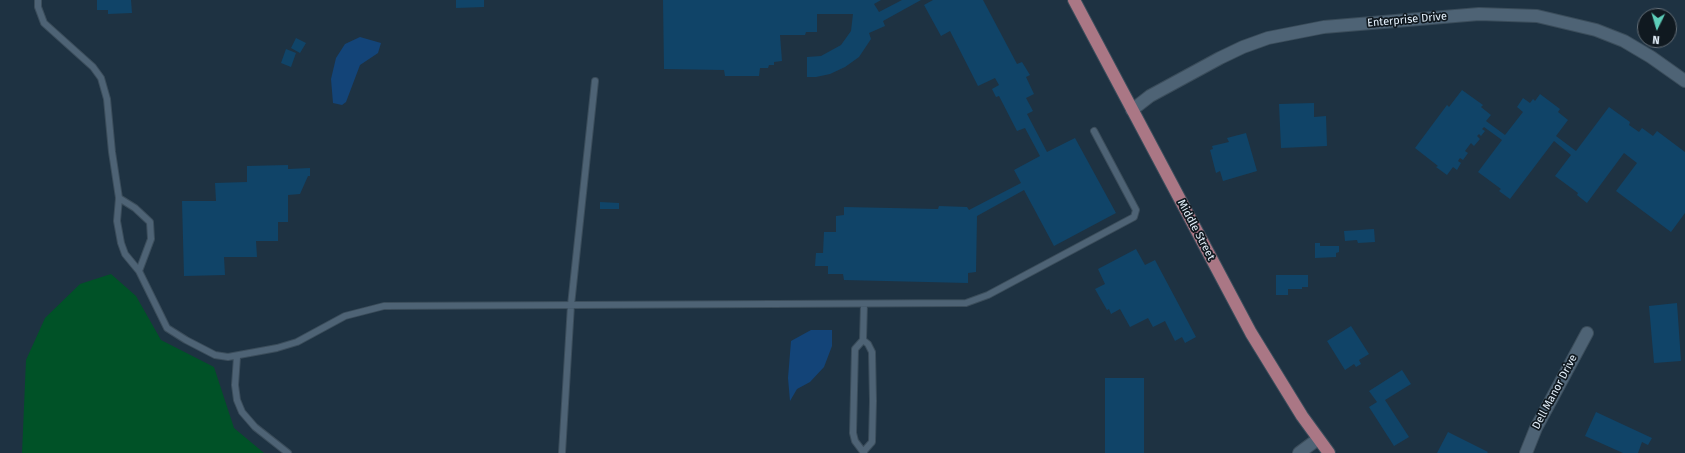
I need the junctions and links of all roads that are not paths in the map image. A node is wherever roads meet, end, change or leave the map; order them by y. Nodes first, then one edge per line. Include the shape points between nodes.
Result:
1 (38, 0) edge
2 (1074, 0) edge
3 (595, 81) dead end
4 (1685, 81) edge
5 (1132, 110) junction
6 (1094, 131) dead end
7 (119, 198) junction
8 (139, 271) junction
9 (864, 304) junction
10 (571, 305) junction
11 (1587, 333) dead end
12 (863, 340) junction
13 (237, 357) junction
14 (1318, 439) junction
15 (864, 452) edge
16 (288, 453) edge
17 (562, 453) edge
18 (1299, 453) edge
19 (1329, 453) edge
20 (1526, 453) edge

1 - 7 lane via 44,23 93,67 101,78 107,99
2 - 5 main road, Middle Street
3 - 10 lane
4 - 5 street, Enterprise Drive via 1651,57 1596,30 1537,16 1479,14 1324,27 1268,38 1220,58 1150,96
5 - 14 main road, Middle Street via 1251,333
6 - 9 lane via 1136,210 1134,217 988,295 966,303
7 - 8 lane via 117,221 121,243 125,254
7 - 8 lane via 150,222 151,239
8 - 13 lane via 167,328 215,355
9 - 10 lane
9 - 12 lane
10 - 13 lane via 412,304 371,308 344,316 297,342
10 - 17 lane
11 - 20 street, Dell Manor Drive via 1536,428
12 - 15 lane via 872,352 872,442
12 - 15 lane via 855,349 853,433 855,442
13 - 16 lane via 237,400 242,412 255,427
14 - 18 street
14 - 19 main road, Middle Street

